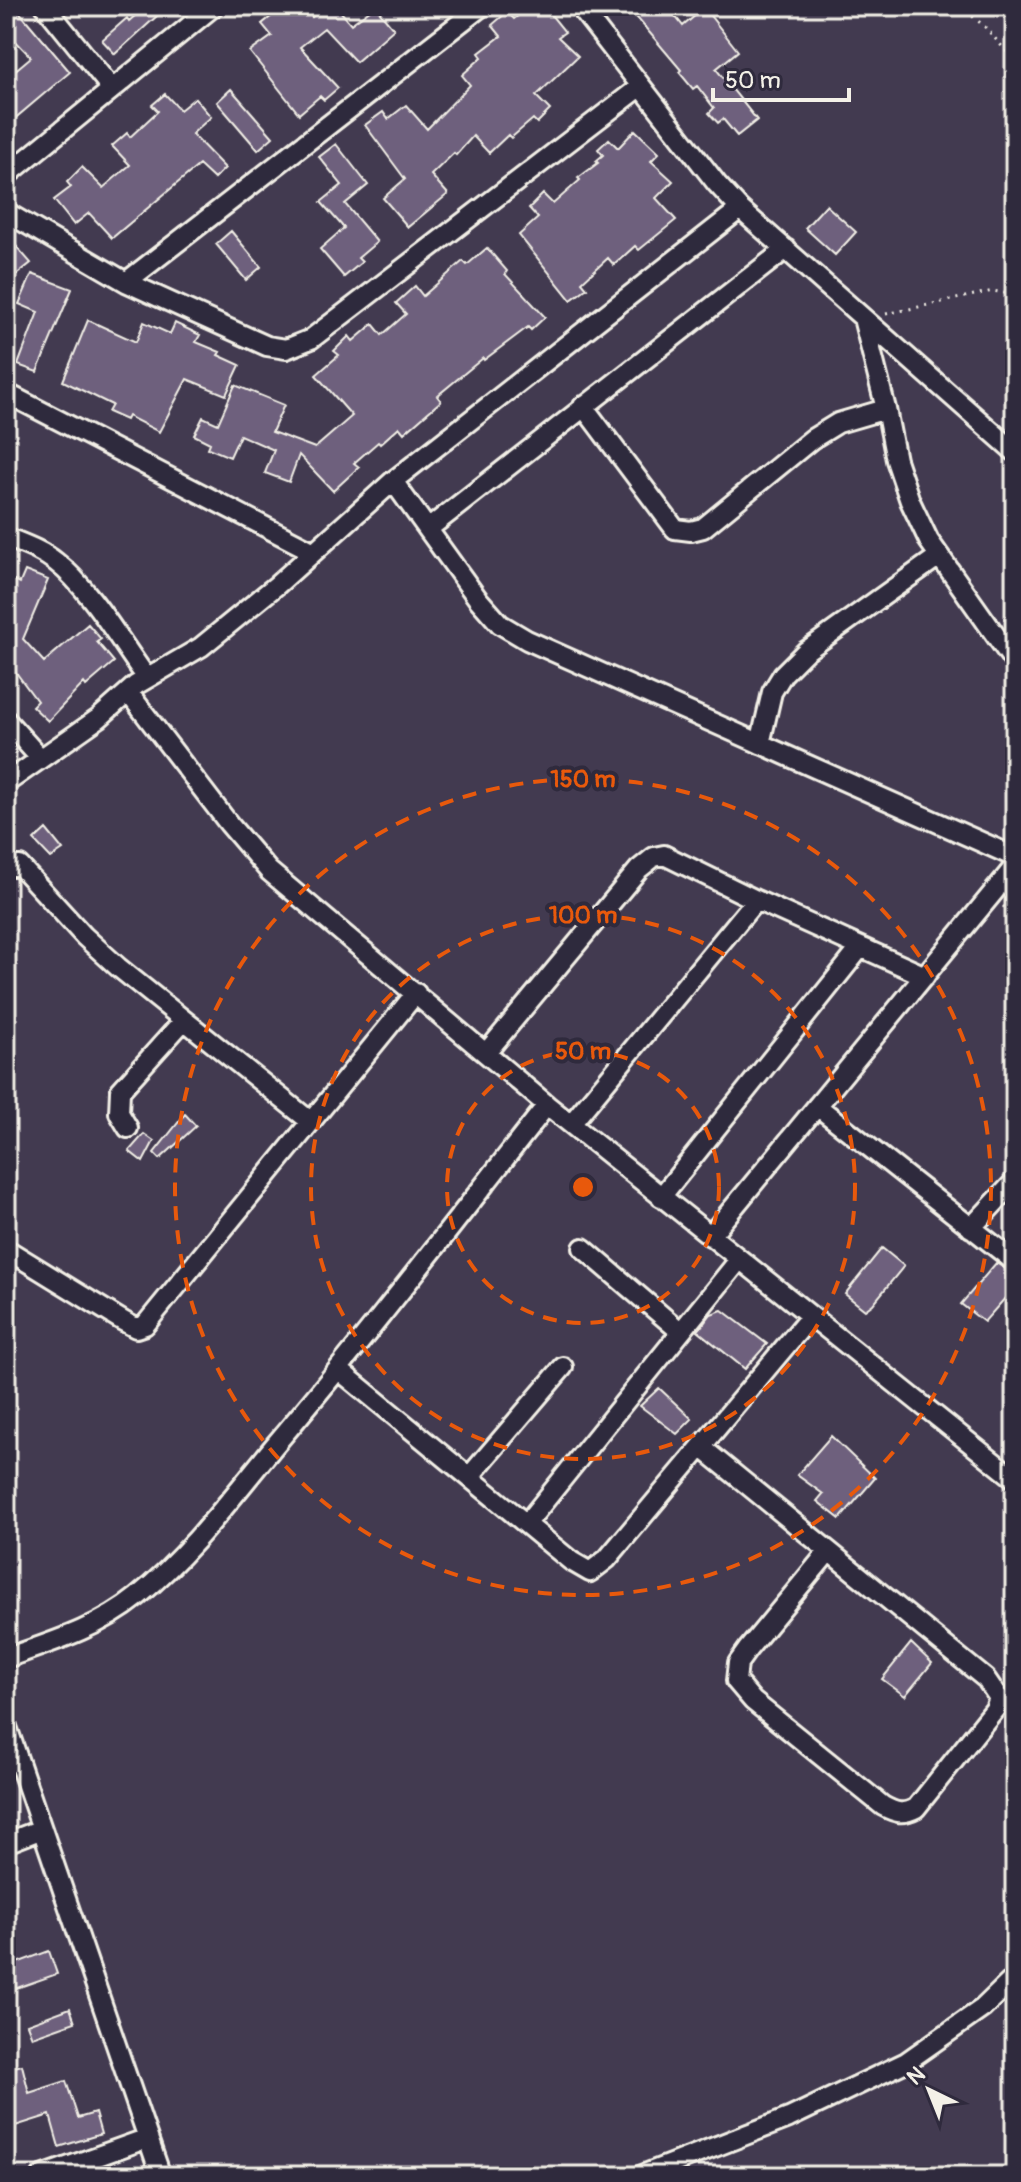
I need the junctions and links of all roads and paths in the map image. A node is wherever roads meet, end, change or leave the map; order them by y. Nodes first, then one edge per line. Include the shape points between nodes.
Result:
1 (45, 6) edge
2 (214, 6) edge
3 (482, 6) edge
4 (579, 6) edge
5 (960, 6) edge
6 (1015, 61) edge
7 (640, 87) junction
8 (112, 89) junction
9 (6, 176) edge
10 (740, 209) junction
11 (6, 212) edge
12 (786, 249) junction
13 (126, 282) junction
14 (1015, 295) edge
15 (863, 318) junction
16 (6, 393) edge
17 (583, 406) junction
18 (886, 409) junction
19 (1015, 452) edge
20 (393, 481) junction
21 (428, 529) junction
22 (6, 537) edge
23 (312, 551) junction
24 (939, 556) junction
25 (1015, 663) edge
26 (147, 678) junction
27 (128, 692) junction
28 (6, 720) edge
29 (760, 744) junction
30 (40, 758) junction
31 (6, 783) edge
32 (1015, 857) edge
33 (6, 866) edge
34 (1015, 866) edge
35 (756, 900) junction
36 (861, 947) junction
37 (925, 976) junction
38 (416, 993) junction
39 (184, 1020) junction
40 (486, 1053) junction
41 (547, 1105) junction
42 (817, 1106) junction
43 (310, 1121) junction
44 (571, 1124) junction
45 (128, 1128) dead end
46 (1015, 1181) edge
47 (661, 1197) junction
48 (971, 1228) junction
49 (710, 1236) junction
50 (583, 1248) dead end
51 (6, 1249) edge
52 (739, 1260) junction
53 (1015, 1262) edge
54 (810, 1317) junction
55 (681, 1332) junction
56 (563, 1367) dead end
57 (339, 1370) junction
58 (701, 1447) junction
59 (469, 1477) junction
60 (1015, 1479) edge
61 (526, 1524) junction
62 (828, 1552) junction
63 (6, 1658) edge
64 (6, 1724) edge
65 (42, 1829) junction
66 (6, 1843) edge
67 (1015, 1977) edge
68 (148, 2138) junction
69 (42, 2176) edge
70 (161, 2176) edge
71 (640, 2176) edge

1 - 8 street
2 - 8 street
3 - 13 street
4 - 7 street
5 - 6 path
7 - 10 street
7 - 13 street via 300,346 267,346
8 - 9 street
10 - 12 street
10 - 20 street
11 - 13 street
12 - 15 street
12 - 17 street
14 - 15 path via 993,291
15 - 18 street
15 - 19 street
16 - 23 street
17 - 18 street via 675,529 691,531 703,528 812,439 838,423
17 - 21 street
18 - 24 street via 910,501
20 - 21 street
20 - 23 street
21 - 29 street via 500,624
22 - 26 street via 56,562
23 - 26 street via 201,647
24 - 25 street
24 - 29 street via 806,651 783,674 772,692
26 - 27 street
27 - 30 street
27 - 38 street via 269,871
28 - 30 street
29 - 32 street
30 - 31 street
33 - 39 street via 20,866 84,936
34 - 37 street
35 - 36 street
35 - 40 street via 664,855 654,857
35 - 44 street
36 - 37 street
36 - 47 street
37 - 42 street
38 - 40 street
38 - 43 street
39 - 43 street
39 - 45 street via 120,1091 119,1113
40 - 41 street
41 - 44 street
41 - 57 street
42 - 48 street
42 - 49 street
43 - 51 street via 145,1325 136,1328 123,1321
44 - 47 street
46 - 48 street
47 - 49 street
48 - 53 street
49 - 52 street
50 - 55 street
52 - 54 street
52 - 55 street
54 - 58 street
54 - 60 street
55 - 61 street
56 - 59 street
57 - 59 street
57 - 63 street via 207,1526 136,1598 74,1634
58 - 61 street via 607,1559 590,1572
58 - 62 street
59 - 61 street
62 - 62 street via 986,1679 999,1698 916,1808 905,1814 883,1806 753,1701 736,1681 738,1663
64 - 65 street
65 - 66 street
65 - 68 street
67 - 71 street via 983,2008 906,2062 789,2118
68 - 69 street
68 - 70 street

